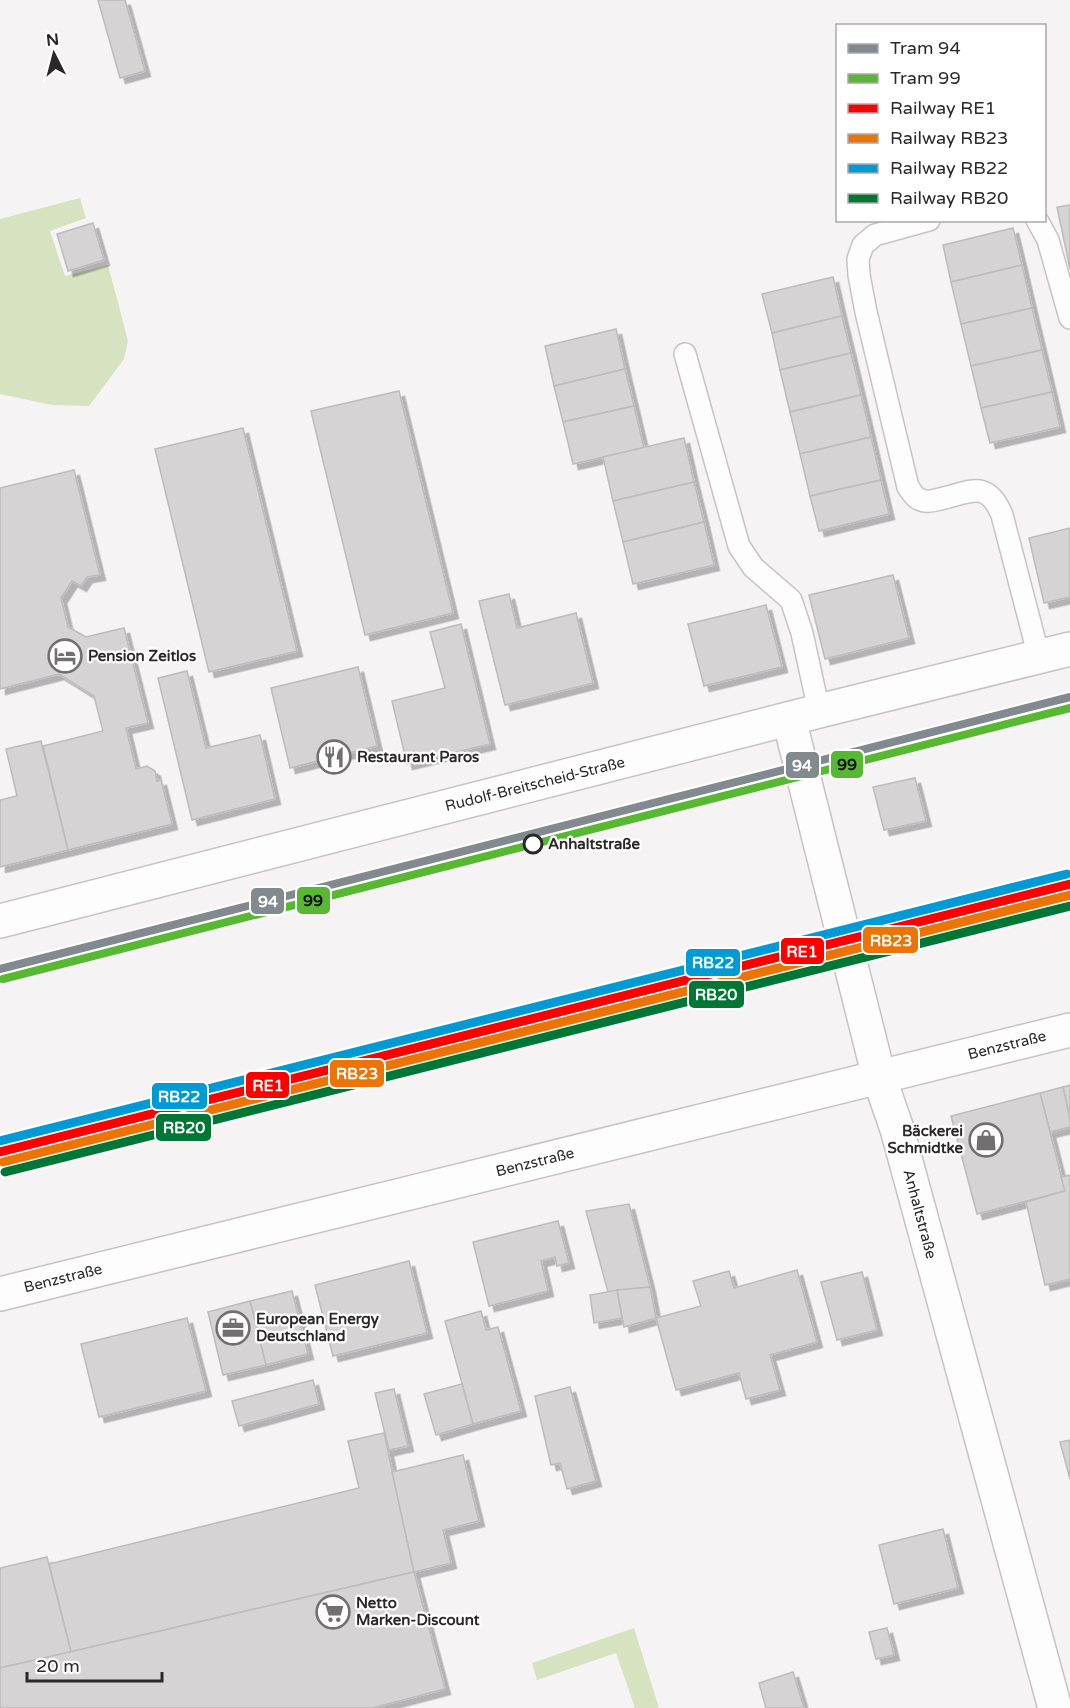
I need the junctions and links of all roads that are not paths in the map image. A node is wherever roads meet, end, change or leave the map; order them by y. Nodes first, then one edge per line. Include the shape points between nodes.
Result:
1 (922, 222) edge
2 (1038, 222) edge
3 (1070, 318) edge
4 (685, 354) dead end
5 (1070, 649) edge
6 (1039, 657) junction
7 (804, 715) junction
8 (0, 921) edge
9 (1070, 1030) edge
10 (879, 1077) junction
11 (0, 1294) edge
12 (1055, 1708) edge

1 - 6 lane via 875,235 863,245 858,259 866,312 908,487 917,498 928,502 979,490 994,500 1002,515
2 - 3 lane via 1048,240
4 - 7 lane via 740,546 753,567 792,600 801,633
5 - 6 street, Rudolf-Breitscheid-Straße
6 - 7 street, Rudolf-Breitscheid-Straße
7 - 8 street, Rudolf-Breitscheid-Straße
7 - 10 street, Anhaltstraße
9 - 10 street, Benzstraße
10 - 11 street, Benzstraße
10 - 12 street, Anhaltstraße via 897,1129

